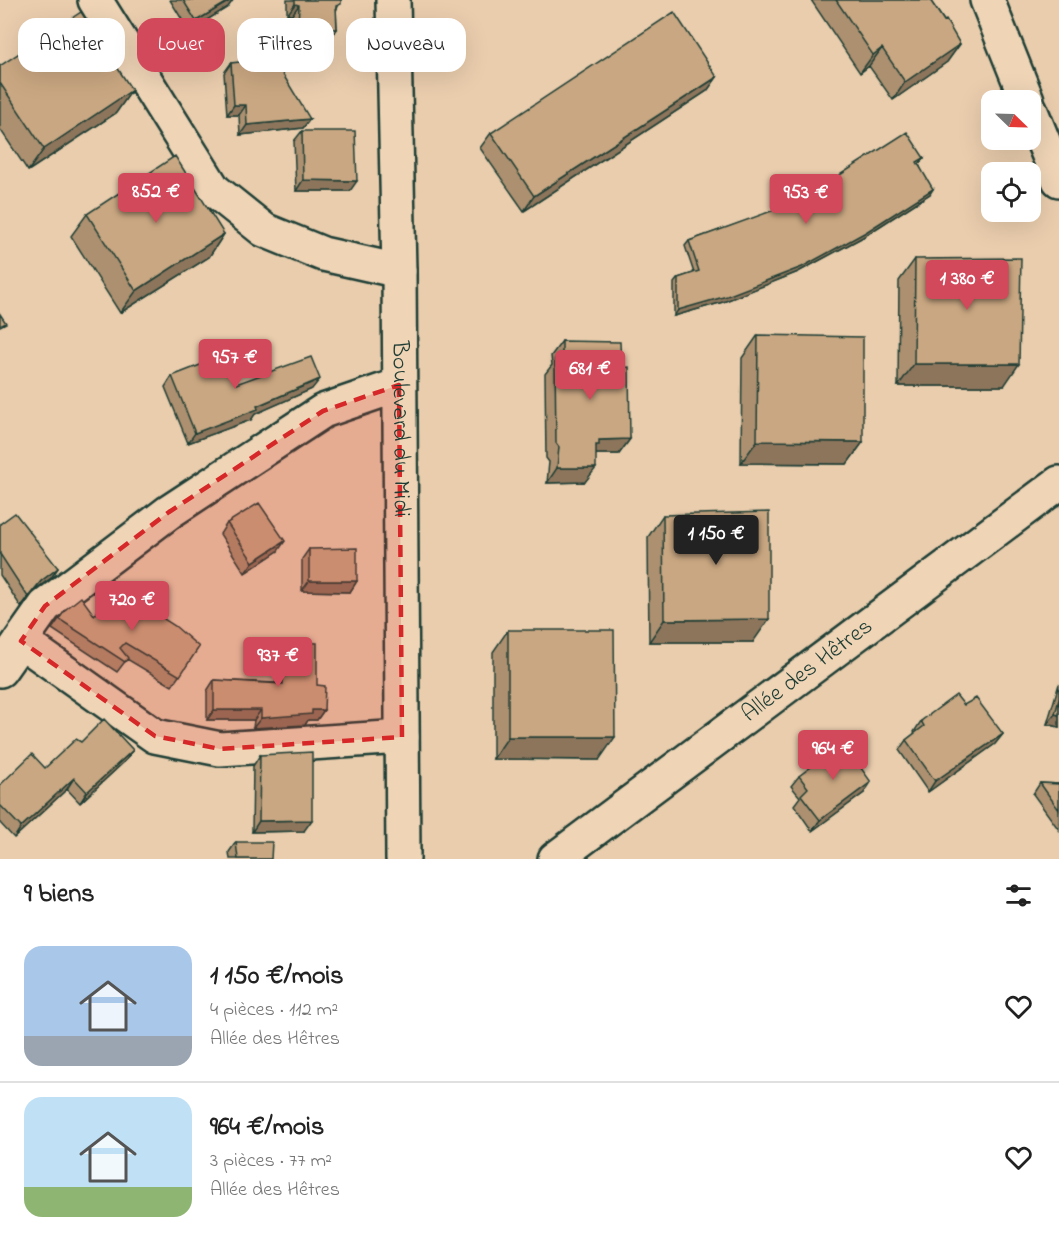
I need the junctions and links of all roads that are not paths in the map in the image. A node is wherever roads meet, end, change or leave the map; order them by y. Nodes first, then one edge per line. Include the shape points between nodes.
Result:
1 (95, 0) edge
2 (393, 0) edge
3 (987, 0) edge
4 (1023, 90) edge
5 (1041, 136) edge
6 (1059, 180) edge
7 (399, 271) junction
8 (399, 385) junction
9 (1059, 483) edge
10 (21, 641) junction
11 (0, 670) edge
12 (402, 737) junction
13 (403, 859) edge
14 (555, 859) edge

1 - 7 street via 214,190 264,230 323,254
2 - 7 street, Boulevard du Midi
3 - 4 street
5 - 6 street
7 - 8 street, Boulevard du Midi
8 - 10 street via 323,411 169,512 45,606
8 - 12 street, Boulevard du Midi
9 - 14 street, Allée des Hêtres
10 - 11 street
10 - 12 street via 155,736 220,749
12 - 13 street, Boulevard du Midi

